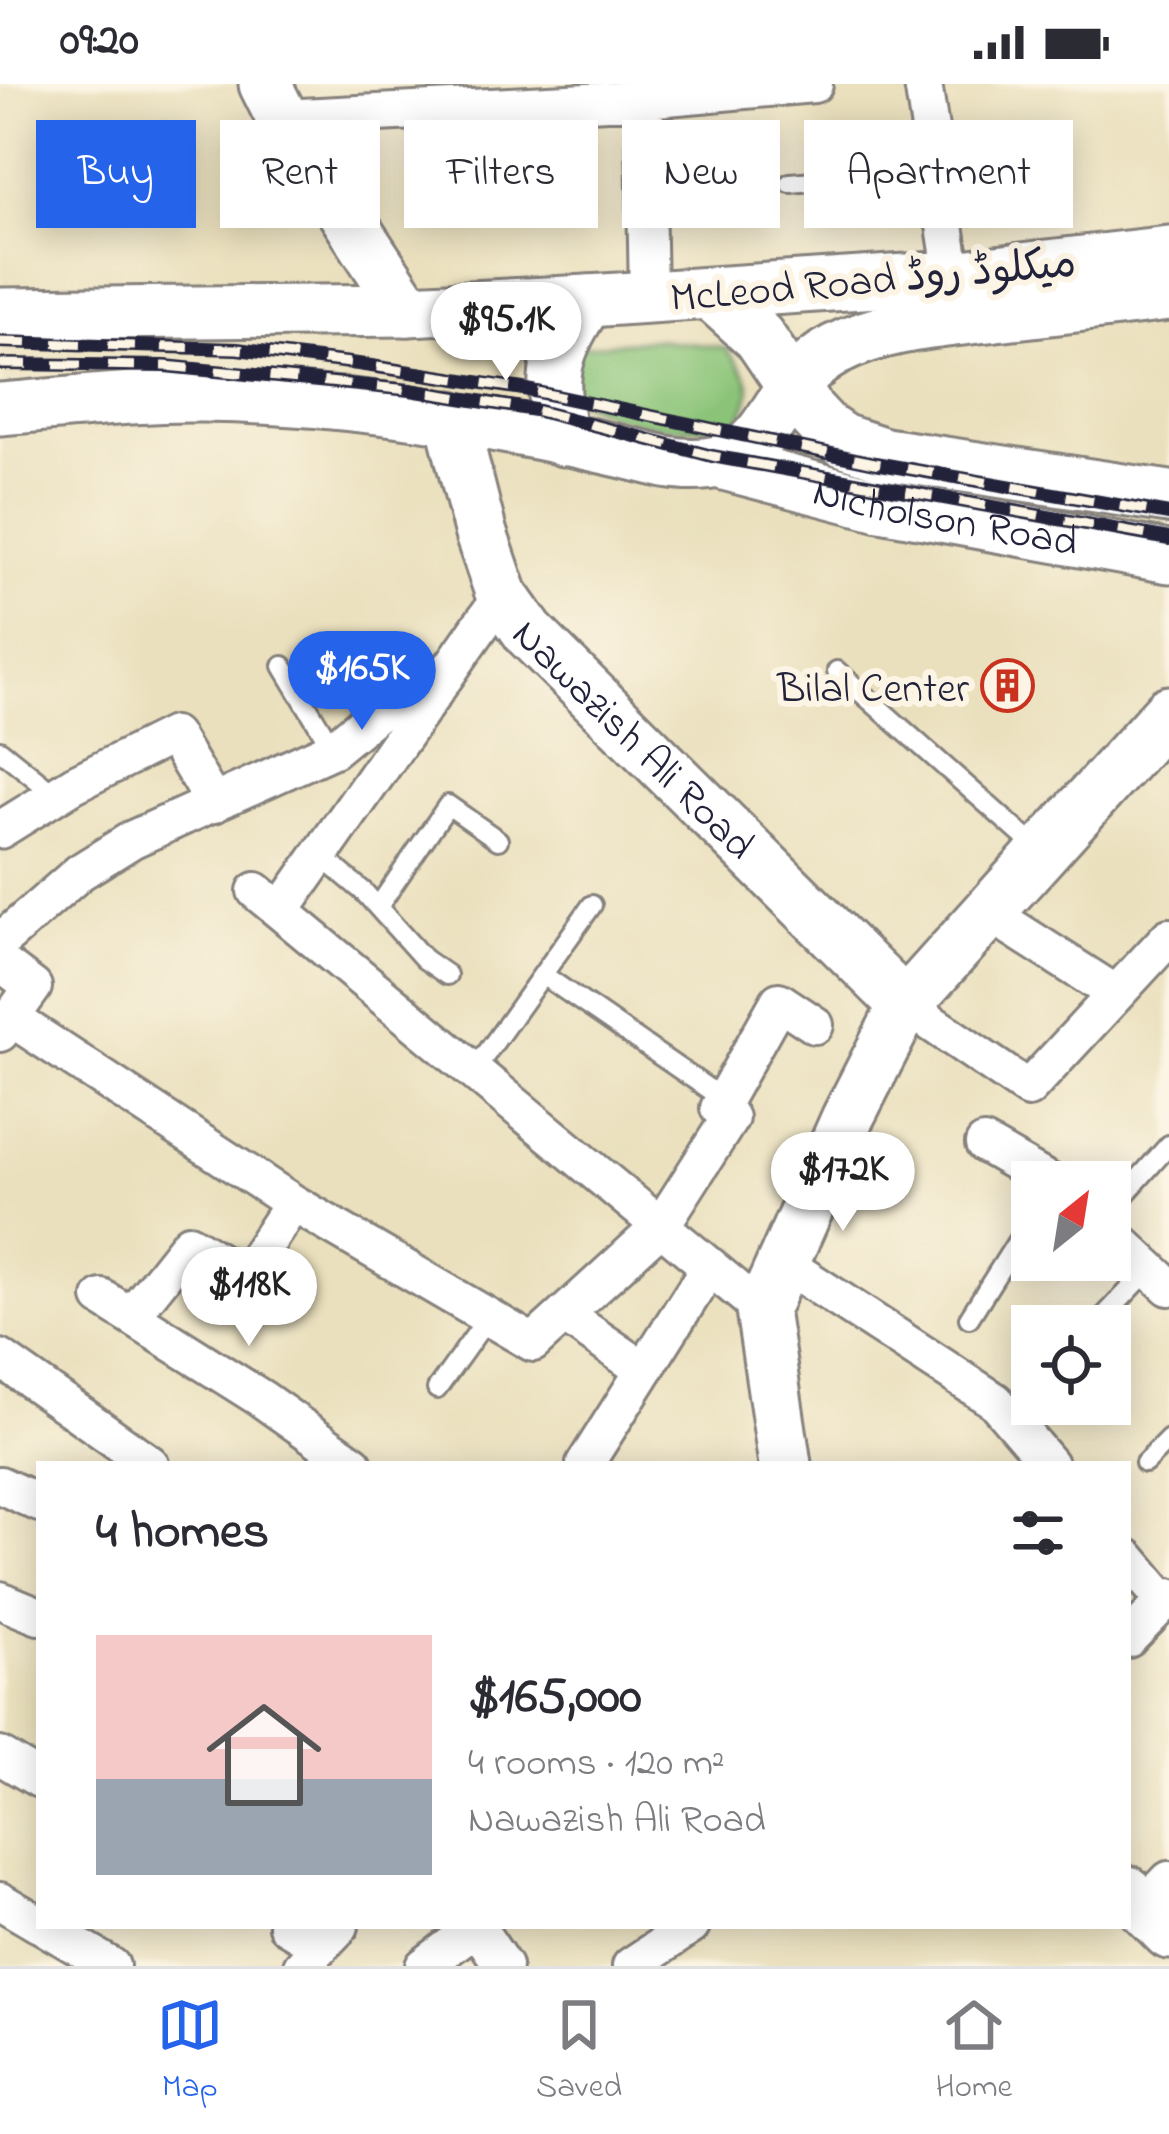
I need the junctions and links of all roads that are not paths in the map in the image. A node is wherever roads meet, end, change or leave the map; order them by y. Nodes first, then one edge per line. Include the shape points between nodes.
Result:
1 (814, 84) edge
2 (923, 84) edge
3 (747, 87) edge
4 (644, 91) edge
5 (274, 101) edge
6 (928, 120) edge
7 (804, 182) edge
8 (790, 183) dead end
9 (944, 228) edge
10 (1169, 252) edge
11 (952, 277) junction
12 (711, 294) junction
13 (1169, 295) edge
14 (648, 296) junction
15 (588, 301) junction
16 (408, 310) junction
17 (0, 314) edge
18 (796, 389) junction
19 (0, 409) edge
20 (451, 417) junction
21 (563, 440) junction
22 (724, 464) junction
23 (1169, 497) edge
24 (1169, 557) edge
25 (502, 596) junction
26 (283, 666) dead end
27 (837, 670) dead end
28 (437, 688) junction
29 (1164, 726) edge
30 (333, 749) junction
31 (0, 750) edge
32 (56, 795) junction
33 (214, 804) junction
34 (0, 830) edge
35 (498, 840) dead end
36 (1042, 853) junction
37 (320, 855) junction
38 (592, 904) dead end
39 (378, 907) junction
40 (988, 912) junction
41 (1169, 937) edge
42 (0, 942) edge
43 (0, 962) edge
44 (542, 974) junction
45 (448, 975) dead end
46 (1116, 994) junction
47 (905, 1005) junction
48 (815, 1025) dead end
49 (5, 1026) edge
50 (473, 1071) junction
51 (723, 1099) junction
52 (984, 1144) dead end
53 (1169, 1144) edge
54 (1014, 1161) edge
55 (1131, 1187) edge
56 (293, 1203) junction
57 (662, 1226) junction
58 (1011, 1251) edge
59 (1131, 1251) edge
60 (783, 1263) junction
61 (710, 1266) junction
62 (1160, 1278) edge
63 (1123, 1305) edge
64 (762, 1310) junction
65 (564, 1315) junction
66 (489, 1316) junction
67 (969, 1318) dead end
68 (0, 1358) edge
69 (644, 1370) junction
70 (437, 1389) dead end
71 (1169, 1438) edge
72 (1042, 1450) edge
73 (146, 1461) edge
74 (350, 1461) edge
75 (587, 1461) edge
76 (785, 1461) edge
77 (1145, 1463) dead end
78 (0, 1485) edge
79 (36, 1502) edge
80 (1131, 1561) edge
81 (1167, 1599) edge
82 (0, 1600) edge
83 (36, 1615) edge
84 (1131, 1636) edge
85 (0, 1756) edge
86 (36, 1777) edge
87 (0, 1901) edge
88 (36, 1922) edge
89 (48, 1929) edge
90 (292, 1929) edge
91 (473, 1929) edge
92 (479, 1929) edge
93 (686, 1929) edge
94 (321, 1946) edge
95 (111, 1966) edge
96 (424, 1966) edge
97 (503, 1966) edge
98 (631, 1966) edge

1 - 3 street
2 - 6 street
3 - 4 street
4 - 5 street
4 - 14 street
5 - 16 main road
7 - 8 lane
9 - 11 street
10 - 11 main road, McLeod Road میکلوڈ روڈ
11 - 12 main road, McLeod Road میکلوڈ روڈ
12 - 14 main road, McLeod Road میکلوڈ روڈ
12 - 18 main road via 759,337
13 - 18 main road, McLeod Road میکلوڈ روڈ via 864,336 830,353
14 - 15 main road, McLeod Road میکلوڈ روڈ
15 - 16 main road, McLeod Road میکلوڈ روڈ
15 - 21 main road via 554,366
16 - 17 main road, McLeod Road میکلوڈ روڈ
18 - 22 main road, McLeod Road میکلوڈ روڈ via 762,434
18 - 23 main road, Nicholson Road via 826,429 885,454
19 - 20 main road via 199,396
20 - 21 main road
20 - 25 main road, Nawazish Ali Road
21 - 22 main road via 692,467
22 - 24 main road, Nicholson Road via 880,505
25 - 28 street
25 - 47 main road, Nawazish Ali Road via 566,674
26 - 30 lane
27 - 36 lane
28 - 30 street via 424,674
28 - 37 street
29 - 36 main road
30 - 33 street
31 - 32 lane
32 - 33 street via 173,735
32 - 34 street
33 - 42 street via 98,861
35 - 39 lane via 448,805
36 - 40 main road
37 - 39 lane
37 - 50 street via 268,901
38 - 44 lane
39 - 45 lane
40 - 46 street
40 - 47 main road
41 - 46 street
43 - 49 street via 33,987
44 - 50 lane
44 - 51 lane
46 - 47 street via 1028,1089
47 - 60 main road
48 - 51 street via 779,1001
49 - 56 street
50 - 57 street
51 - 57 street via 719,1108 730,1118
52 - 54 street
53 - 55 lane
56 - 66 street
56 - 74 street via 244,1276 189,1243 117,1307
57 - 61 street
57 - 65 street
58 - 67 lane
59 - 62 street
60 - 64 main road
60 - 72 street via 995,1401
61 - 64 street
61 - 69 street
62 - 63 lane
64 - 76 main road
65 - 66 street via 533,1343
65 - 69 street
66 - 70 lane
68 - 73 street
69 - 75 street
71 - 77 lane
78 - 79 street
80 - 81 street
81 - 84 street
82 - 83 street
85 - 86 street
87 - 88 street
89 - 95 street
90 - 94 street
91 - 96 street
92 - 97 street
93 - 98 street

